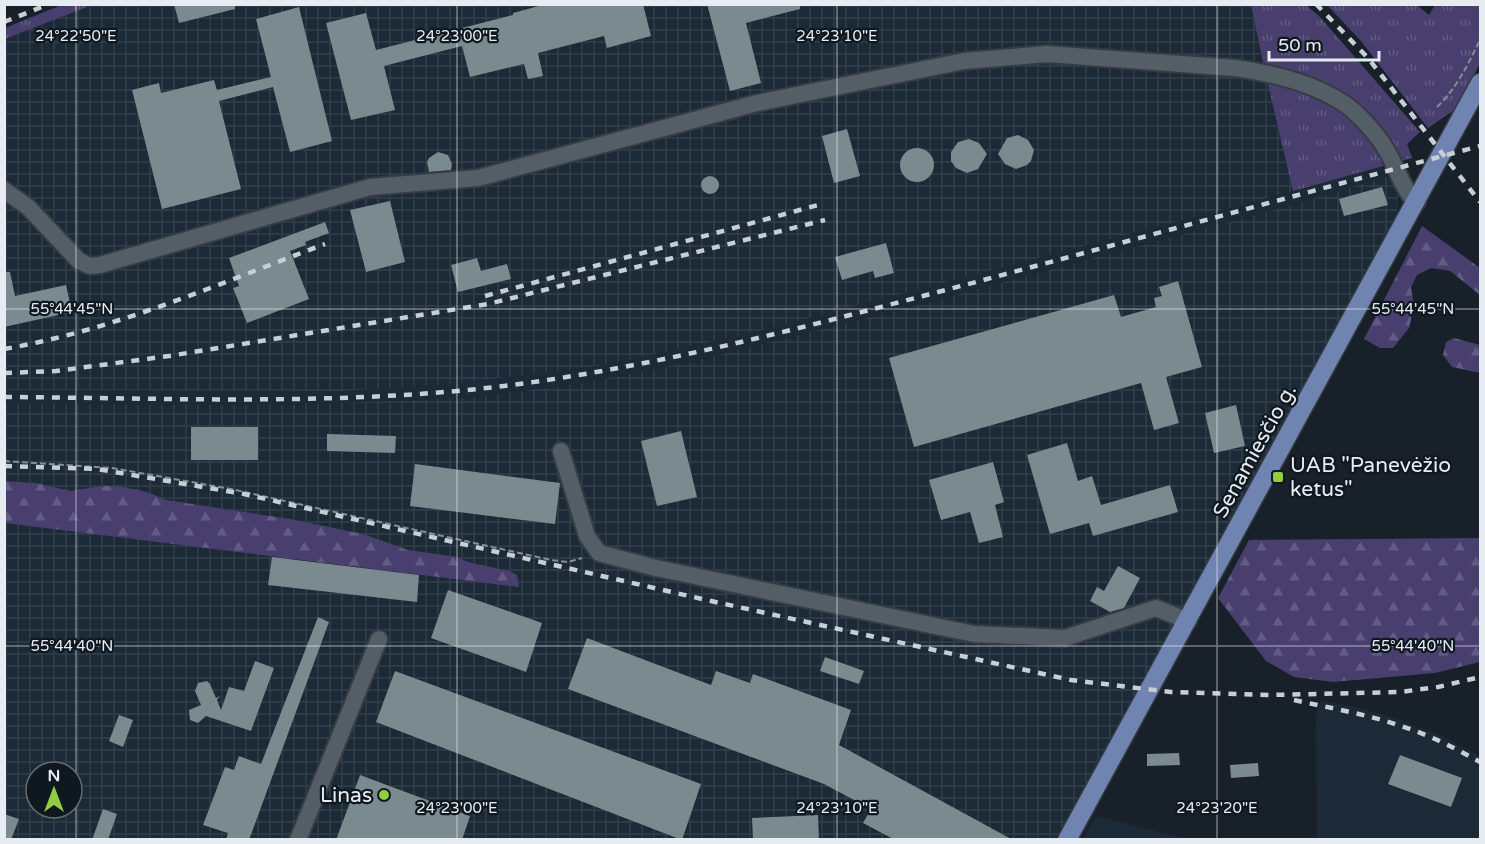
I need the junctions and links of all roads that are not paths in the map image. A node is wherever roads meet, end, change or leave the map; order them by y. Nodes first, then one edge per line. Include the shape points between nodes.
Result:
1 (1480, 83) edge
2 (4, 190) edge
3 (1417, 202) junction
4 (561, 451) dead end
5 (1188, 621) junction
6 (379, 639) dead end
7 (298, 840) edge
8 (1067, 840) edge

1 - 3 main road, Senamiesčio g.
2 - 3 street via 28,207 78,261 100,265 370,188 478,178 764,101 964,61 1047,54 1235,68 1303,84 1341,101 1368,126 1390,154 1410,198
3 - 5 main road, Senamiesčio g.
4 - 5 street via 586,536 599,553 974,634 1065,638 1156,608
5 - 8 main road, Senamiesčio g.
6 - 7 street

